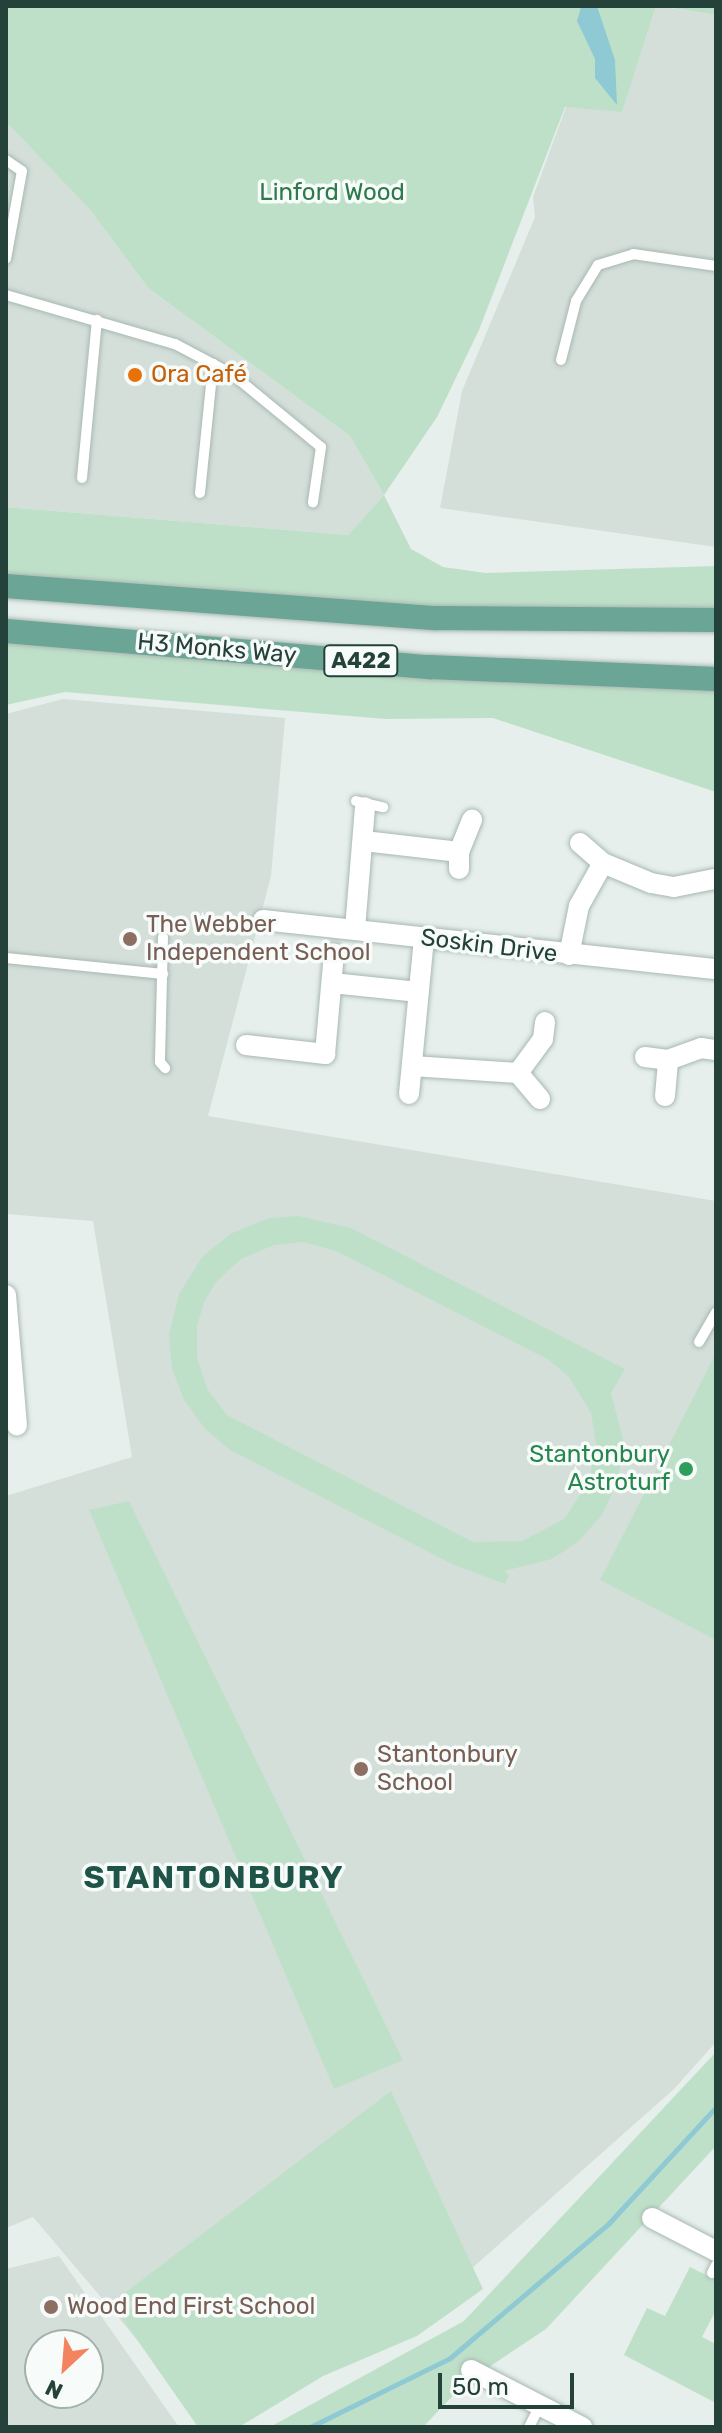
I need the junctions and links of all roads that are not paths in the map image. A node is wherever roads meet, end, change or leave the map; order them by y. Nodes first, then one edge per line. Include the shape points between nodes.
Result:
1 (6, 160) edge
2 (6, 259) edge
3 (716, 266) edge
4 (6, 295) edge
5 (97, 320) junction
6 (561, 360) dead end
7 (213, 364) junction
8 (82, 478) dead end
9 (200, 493) dead end
10 (313, 502) dead end
11 (6, 586) edge
12 (709, 623) edge
13 (6, 631) edge
14 (716, 679) edge
15 (368, 805) dead end
16 (472, 820) dead end
17 (364, 841) junction
18 (580, 843) dead end
19 (603, 863) junction
20 (711, 886) dead end
21 (263, 920) dead end
22 (355, 929) junction
23 (163, 937) dead end
24 (424, 938) junction
25 (334, 953) dead end
26 (569, 955) junction
27 (6, 958) edge
28 (716, 969) edge
29 (163, 974) junction
30 (332, 983) junction
31 (419, 992) junction
32 (545, 1022) dead end
33 (246, 1045) dead end
34 (716, 1050) edge
35 (645, 1057) dead end
36 (668, 1060) junction
37 (412, 1066) junction
38 (165, 1068) dead end
39 (518, 1073) junction
40 (409, 1094) dead end
41 (665, 1096) dead end
42 (540, 1099) dead end
43 (6, 1295) edge
44 (716, 1312) edge
45 (699, 1342) dead end
46 (9, 1376) edge
47 (17, 1426) dead end
48 (652, 2218) dead end
49 (716, 2251) edge
50 (471, 2370) dead end
51 (540, 2405) junction
52 (529, 2427) edge
53 (582, 2427) edge

1 - 2 lane via 22,171
3 - 6 lane via 633,254 598,265 576,301
4 - 5 lane
5 - 7 lane via 175,344
5 - 8 lane
7 - 9 lane
7 - 10 lane via 321,447
11 - 12 main road, H3 Monks Way / A422 via 436,618
13 - 14 main road, H3 Monks Way / A422 via 430,667
15 - 17 street
16 - 17 street via 459,860
17 - 22 street
18 - 19 street
19 - 20 street via 651,883
19 - 26 street via 579,906
21 - 22 street, Soskin Drive
22 - 24 street, Soskin Drive
23 - 29 lane
24 - 26 street, Soskin Drive
24 - 31 street
25 - 30 street
26 - 28 street, Soskin Drive
27 - 29 lane
29 - 38 lane via 160,1062
30 - 31 street
30 - 33 street via 325,1054
31 - 37 street
32 - 39 street via 543,1039
34 - 36 street via 701,1048
35 - 36 street
36 - 41 street
37 - 39 street
37 - 40 street
39 - 42 street
43 - 46 street
44 - 45 lane
46 - 47 street
48 - 49 street
50 - 51 street
51 - 52 lane
51 - 53 street

